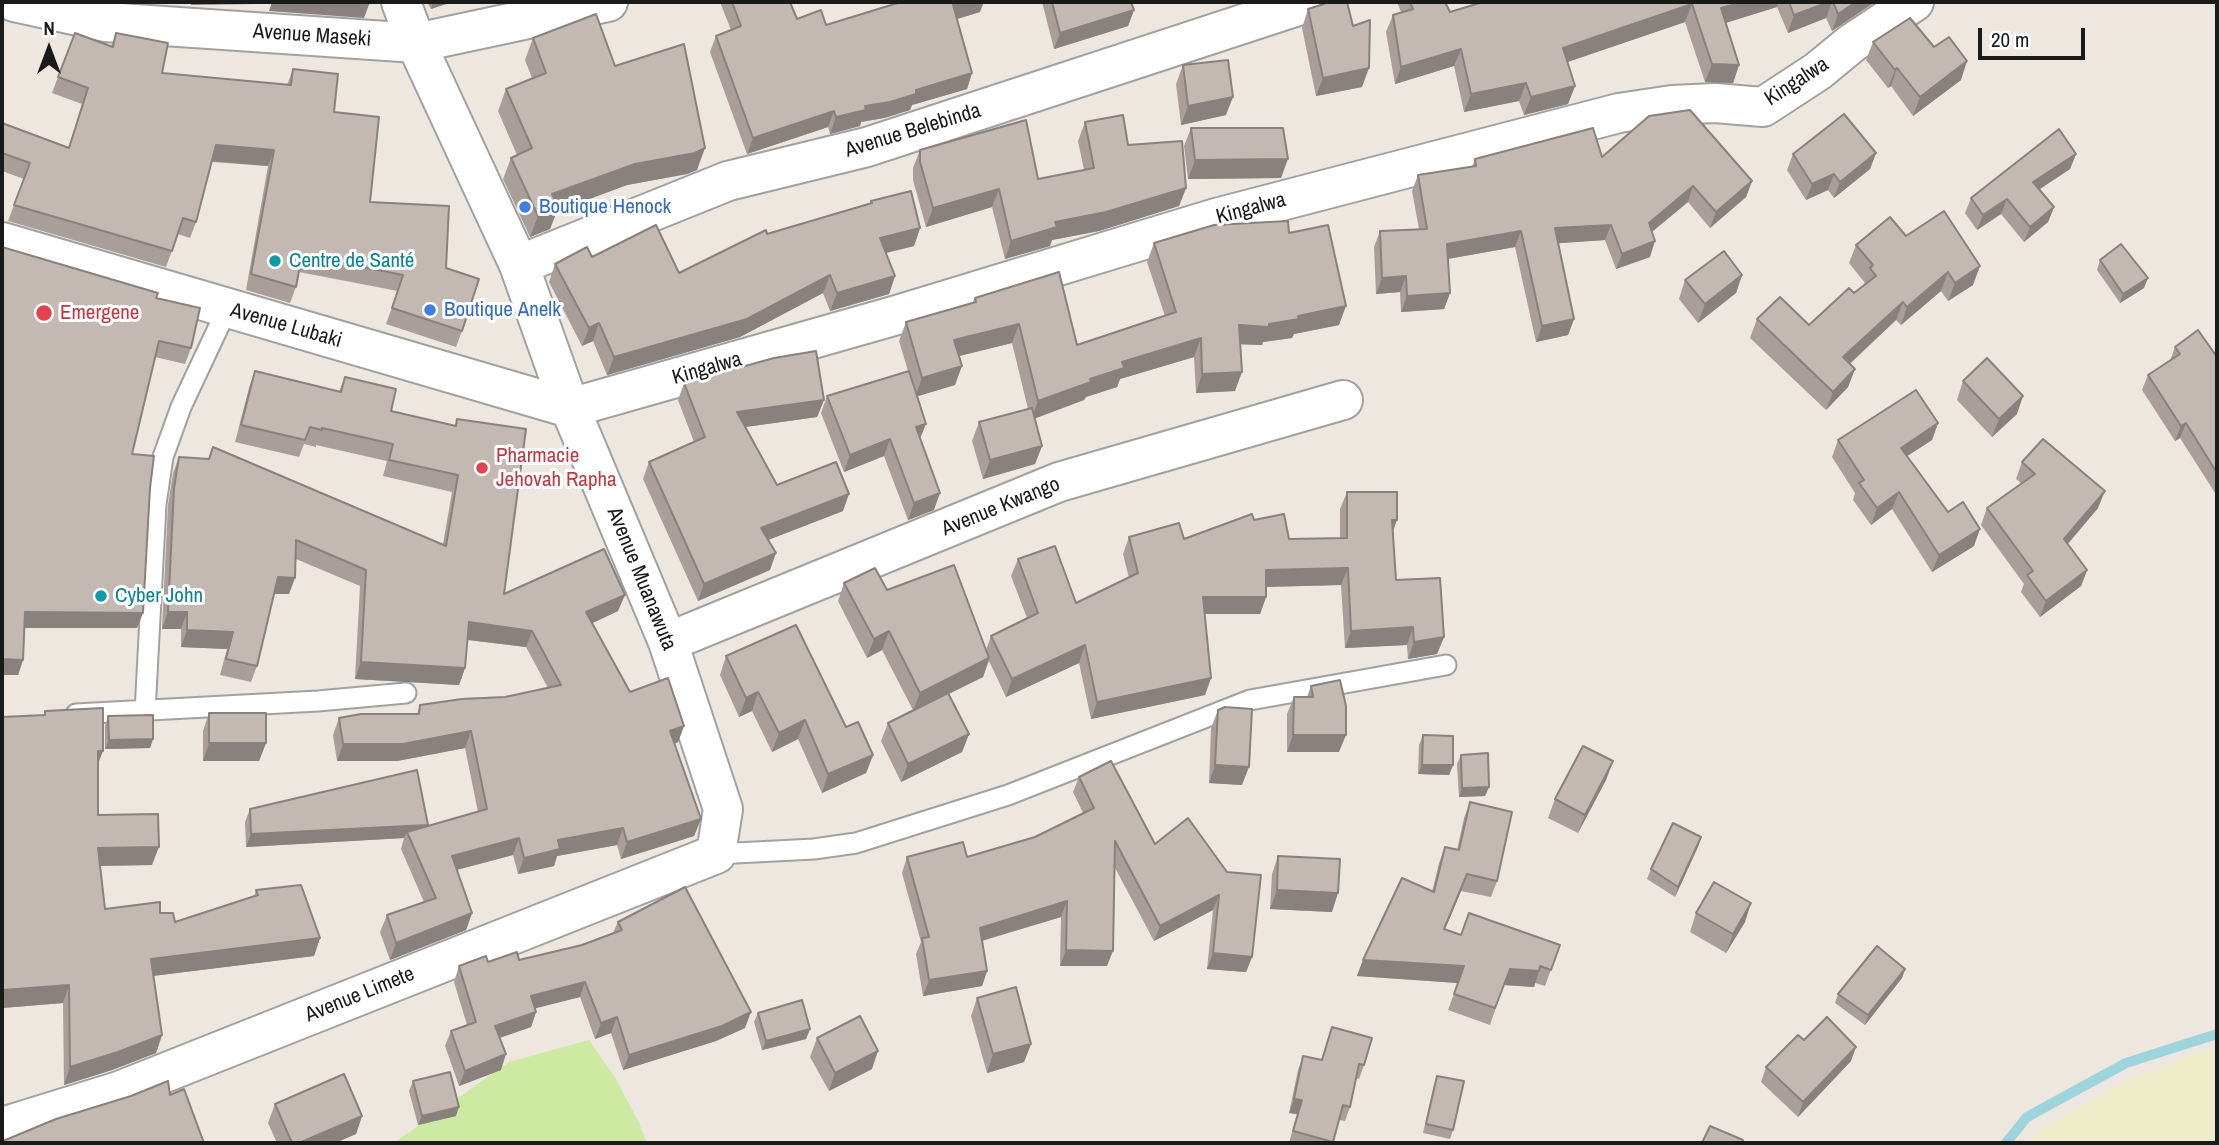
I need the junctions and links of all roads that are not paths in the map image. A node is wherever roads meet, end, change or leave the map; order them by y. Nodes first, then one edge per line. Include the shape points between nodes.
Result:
1 (14, 2) edge
2 (401, 2) edge
3 (608, 2) edge
4 (1310, 2) edge
5 (1914, 2) edge
6 (416, 43) junction
7 (2, 242) edge
8 (519, 265) junction
9 (227, 309) junction
10 (1343, 400) dead end
11 (570, 408) junction
12 (668, 642) junction
13 (1446, 665) dead end
14 (406, 693) dead end
15 (145, 712) junction
16 (54, 715) edge
17 (716, 854) junction
18 (2, 1127) edge

1 - 6 street, Avenue Maseki via 105,22
2 - 6 street, Avenue Muanawuta
3 - 6 street, Avenue Maseki
4 - 8 street, Avenue Belebinda via 867,147 728,181
5 - 11 street, Kingalwa via 1763,107 1715,103 1619,113 1216,218
6 - 8 street, Avenue Muanawuta
7 - 9 street, Avenue Lubaki
8 - 11 street, Avenue Muanawuta
9 - 11 street, Avenue Lubaki
9 - 15 lane via 163,457 156,504
10 - 12 street, Avenue Kwango via 1059,482
11 - 12 street, Avenue Muanawuta
12 - 17 street, Avenue Muanawuta via 723,809
13 - 17 lane via 1250,700 1008,795 856,843
14 - 15 lane
15 - 16 lane
17 - 18 street, Avenue Limete via 119,1091

